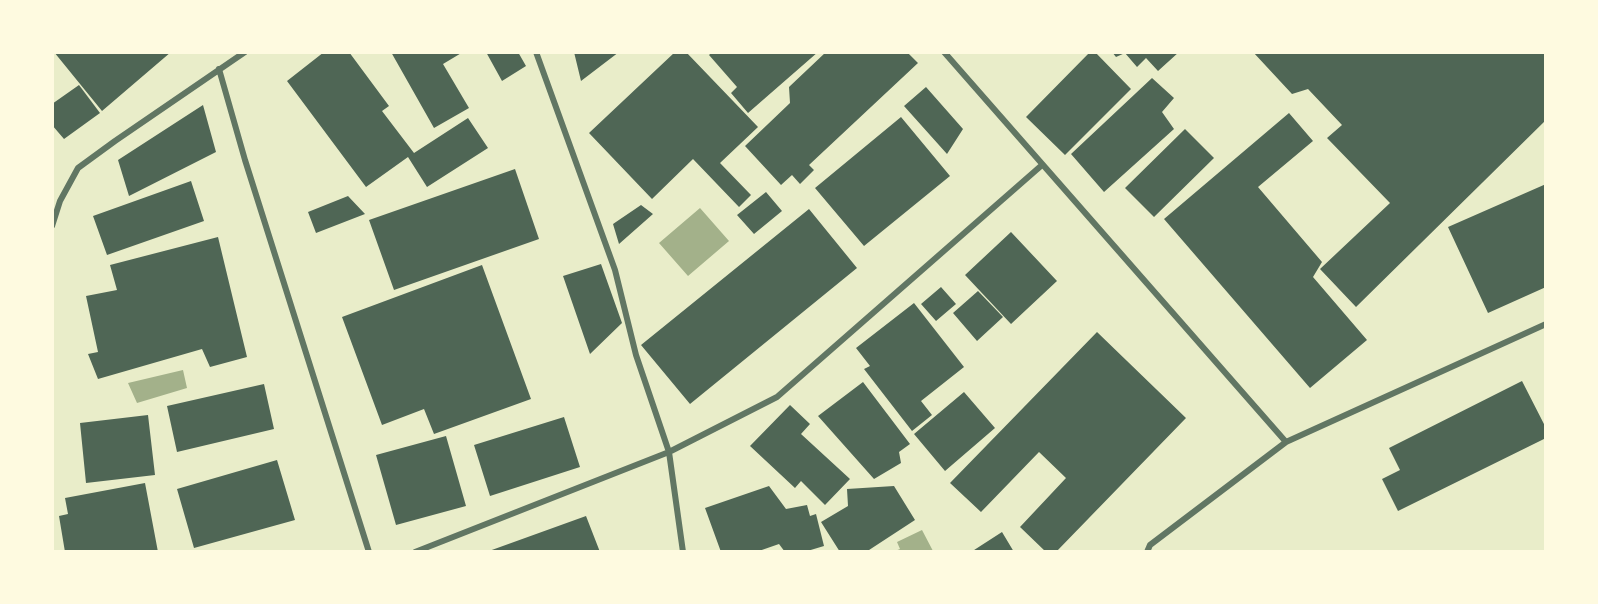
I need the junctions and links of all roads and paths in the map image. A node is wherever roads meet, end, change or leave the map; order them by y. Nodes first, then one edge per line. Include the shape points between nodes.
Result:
1 (245, 52) edge
2 (536, 52) edge
3 (944, 52) edge
4 (219, 69) junction
5 (1042, 165) junction
6 (52, 226) edge
7 (1545, 324) edge
8 (1286, 442) junction
9 (669, 452) junction
10 (369, 552) edge
11 (415, 552) edge
12 (683, 552) edge
13 (1147, 552) edge

1 - 4 street
2 - 9 street via 615,270 636,355
3 - 5 street
4 - 6 street via 78,168
4 - 10 street
5 - 8 street
5 - 9 street via 777,397
7 - 8 street
8 - 13 street via 1150,545
9 - 11 street
9 - 12 street

